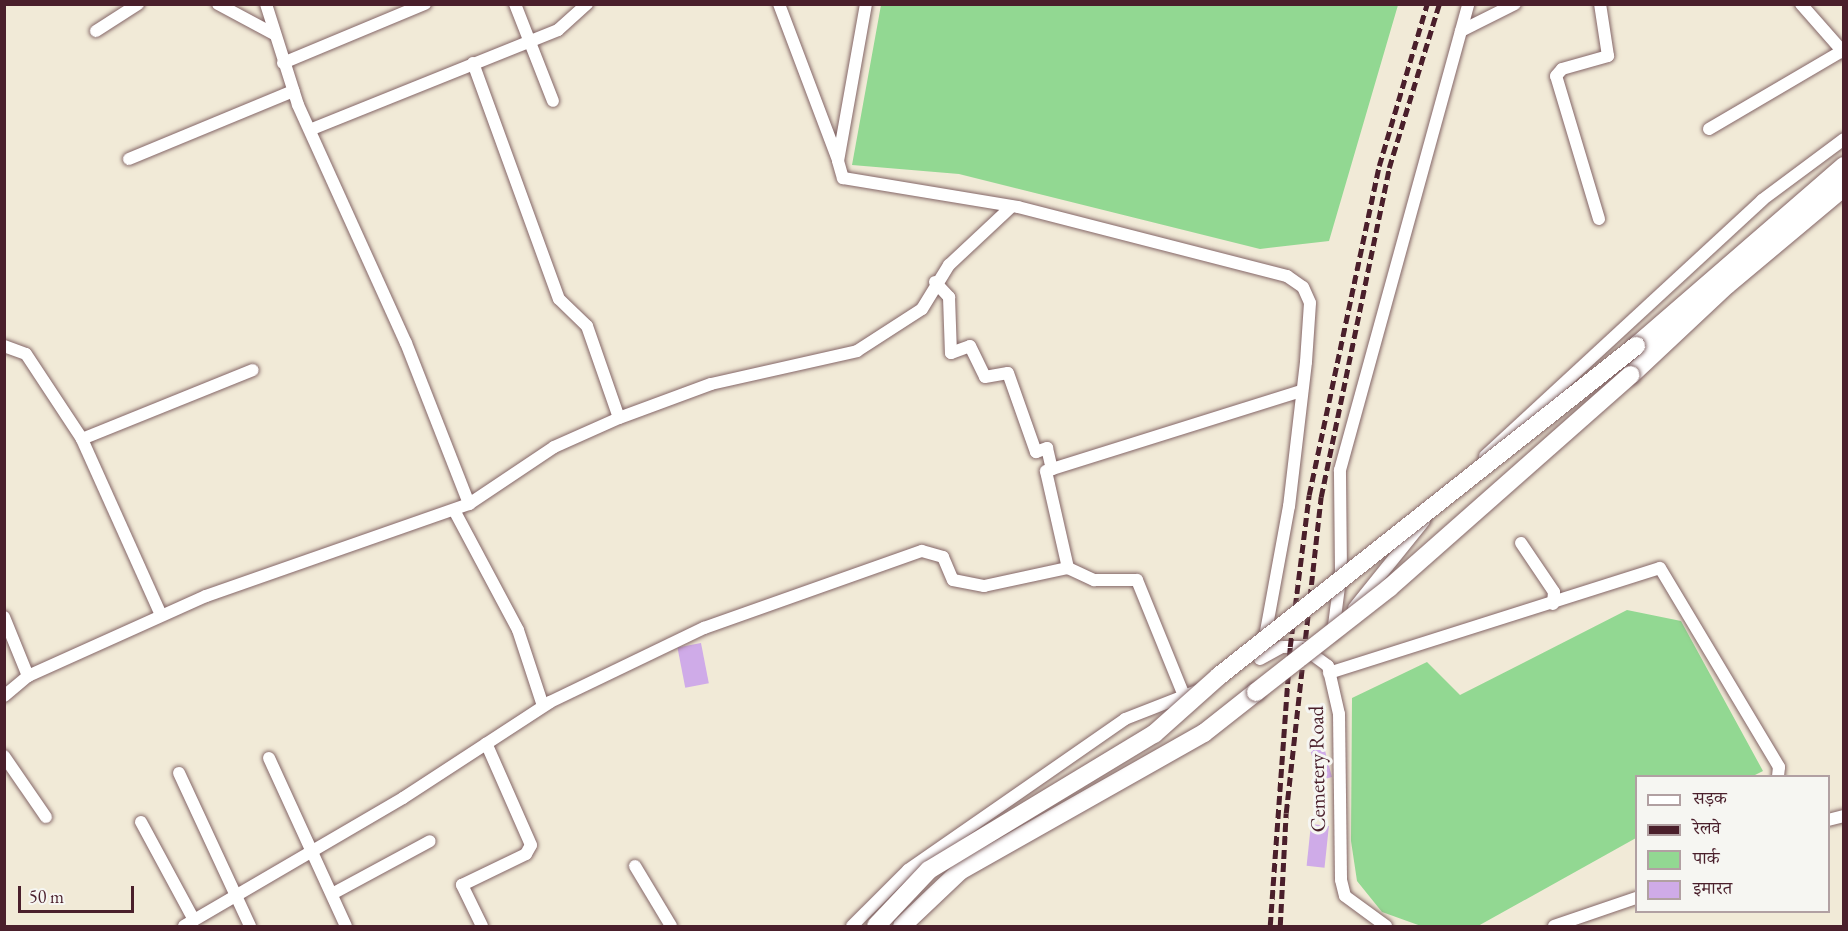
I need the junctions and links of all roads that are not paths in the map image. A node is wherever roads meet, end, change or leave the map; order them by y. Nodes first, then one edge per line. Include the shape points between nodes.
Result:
1 (138, 4) edge
2 (218, 4) edge
3 (266, 4) edge
4 (425, 4) edge
5 (515, 4) edge
6 (587, 4) edge
7 (779, 4) edge
8 (866, 4) edge
9 (1468, 4) edge
10 (1515, 4) edge
11 (1600, 4) edge
12 (1801, 4) edge
13 (96, 31) dead end
14 (1461, 31) junction
15 (274, 34) junction
16 (530, 41) junction
17 (1843, 52) edge
18 (283, 63) junction
19 (473, 63) junction
20 (293, 91) junction
21 (553, 101) dead end
22 (312, 129) junction
23 (1709, 129) dead end
24 (1844, 139) edge
25 (129, 159) dead end
26 (838, 161) junction
27 (1844, 166) edge
28 (1844, 187) edge
29 (1011, 207) junction
30 (1599, 219) dead end
31 (935, 282) junction
32 (4, 345) edge
33 (253, 370) dead end
34 (1302, 391) junction
35 (619, 418) junction
36 (82, 439) junction
37 (1052, 469) junction
38 (469, 504) junction
39 (454, 510) junction
40 (1521, 543) dead end
41 (1068, 568) junction
42 (1553, 604) junction
43 (161, 615) junction
44 (4, 617) edge
45 (1333, 635) junction
46 (1315, 657) junction
47 (1260, 659) dead end
48 (1329, 673) junction
49 (28, 676) junction
50 (4, 696) edge
51 (1184, 696) junction
52 (543, 706) junction
53 (486, 743) junction
54 (4, 756) edge
55 (269, 758) dead end
56 (179, 773) dead end
57 (1778, 775) edge
58 (45, 817) dead end
59 (141, 822) dead end
60 (430, 841) dead end
61 (310, 850) junction
62 (636, 866) dead end
63 (232, 894) junction
64 (332, 894) junction
65 (1635, 898) edge
66 (189, 923) edge
67 (250, 927) edge
68 (346, 927) edge
69 (482, 927) edge
70 (671, 927) edge
71 (852, 927) edge
72 (876, 927) edge
73 (902, 927) edge
74 (1386, 927) edge
75 (1554, 927) edge

1 - 13 street
2 - 15 street
3 - 15 street
4 - 18 street
5 - 16 street
6 - 16 street via 558,30
7 - 26 street
8 - 26 street
9 - 14 street
10 - 14 street
11 - 30 street via 1608,56 1562,69 1556,76
12 - 17 street
14 - 45 street via 1340,470 1341,571
15 - 18 street
16 - 19 street
16 - 21 street
17 - 23 street
18 - 20 street
19 - 22 street
19 - 35 street via 559,299 587,326
20 - 22 street
20 - 25 street
22 - 38 street via 406,343
24 - 45 street via 1762,200 1459,480
26 - 29 street via 843,178
27 - 72 street, bridge via 1636,346 1219,676 1154,734 929,870
28 - 73 street, bridge via 1727,285 1389,588 1204,733 960,871
29 - 31 street
29 - 34 street via 1296,280 1310,303
31 - 35 street via 922,309 857,351 711,384
31 - 37 street via 949,297 951,352 970,346 985,377 1008,373 1036,452 1047,448
32 - 36 street via 26,354
33 - 36 street
34 - 37 street
34 - 51 street via 1263,648 1220,682
35 - 38 street via 554,447
36 - 43 street
37 - 41 street via 1046,471
38 - 39 street
39 - 43 street
39 - 52 street via 518,630
40 - 42 street via 1554,592
41 - 51 street via 1094,580 1137,580
41 - 52 street via 984,586 953,580 943,557 922,551 704,628
42 - 48 street
42 - 57 street via 1660,568 1779,767
43 - 49 street
44 - 49 street
45 - 46 street
46 - 47 street, Cemetery Road via 1302,647 1282,647
46 - 48 street, Cemetery Road
48 - 74 street, Cemetery Road via 1339,714 1341,880 1345,896
49 - 50 street
51 - 71 street via 1125,719 908,870
52 - 53 street
53 - 61 street via 404,798
53 - 69 street via 531,845 526,854 462,885
54 - 58 street
55 - 61 street
56 - 63 street
59 - 66 street
60 - 64 street
61 - 63 street
61 - 64 street
62 - 70 street
63 - 66 street
63 - 67 street
64 - 68 street
65 - 75 street

